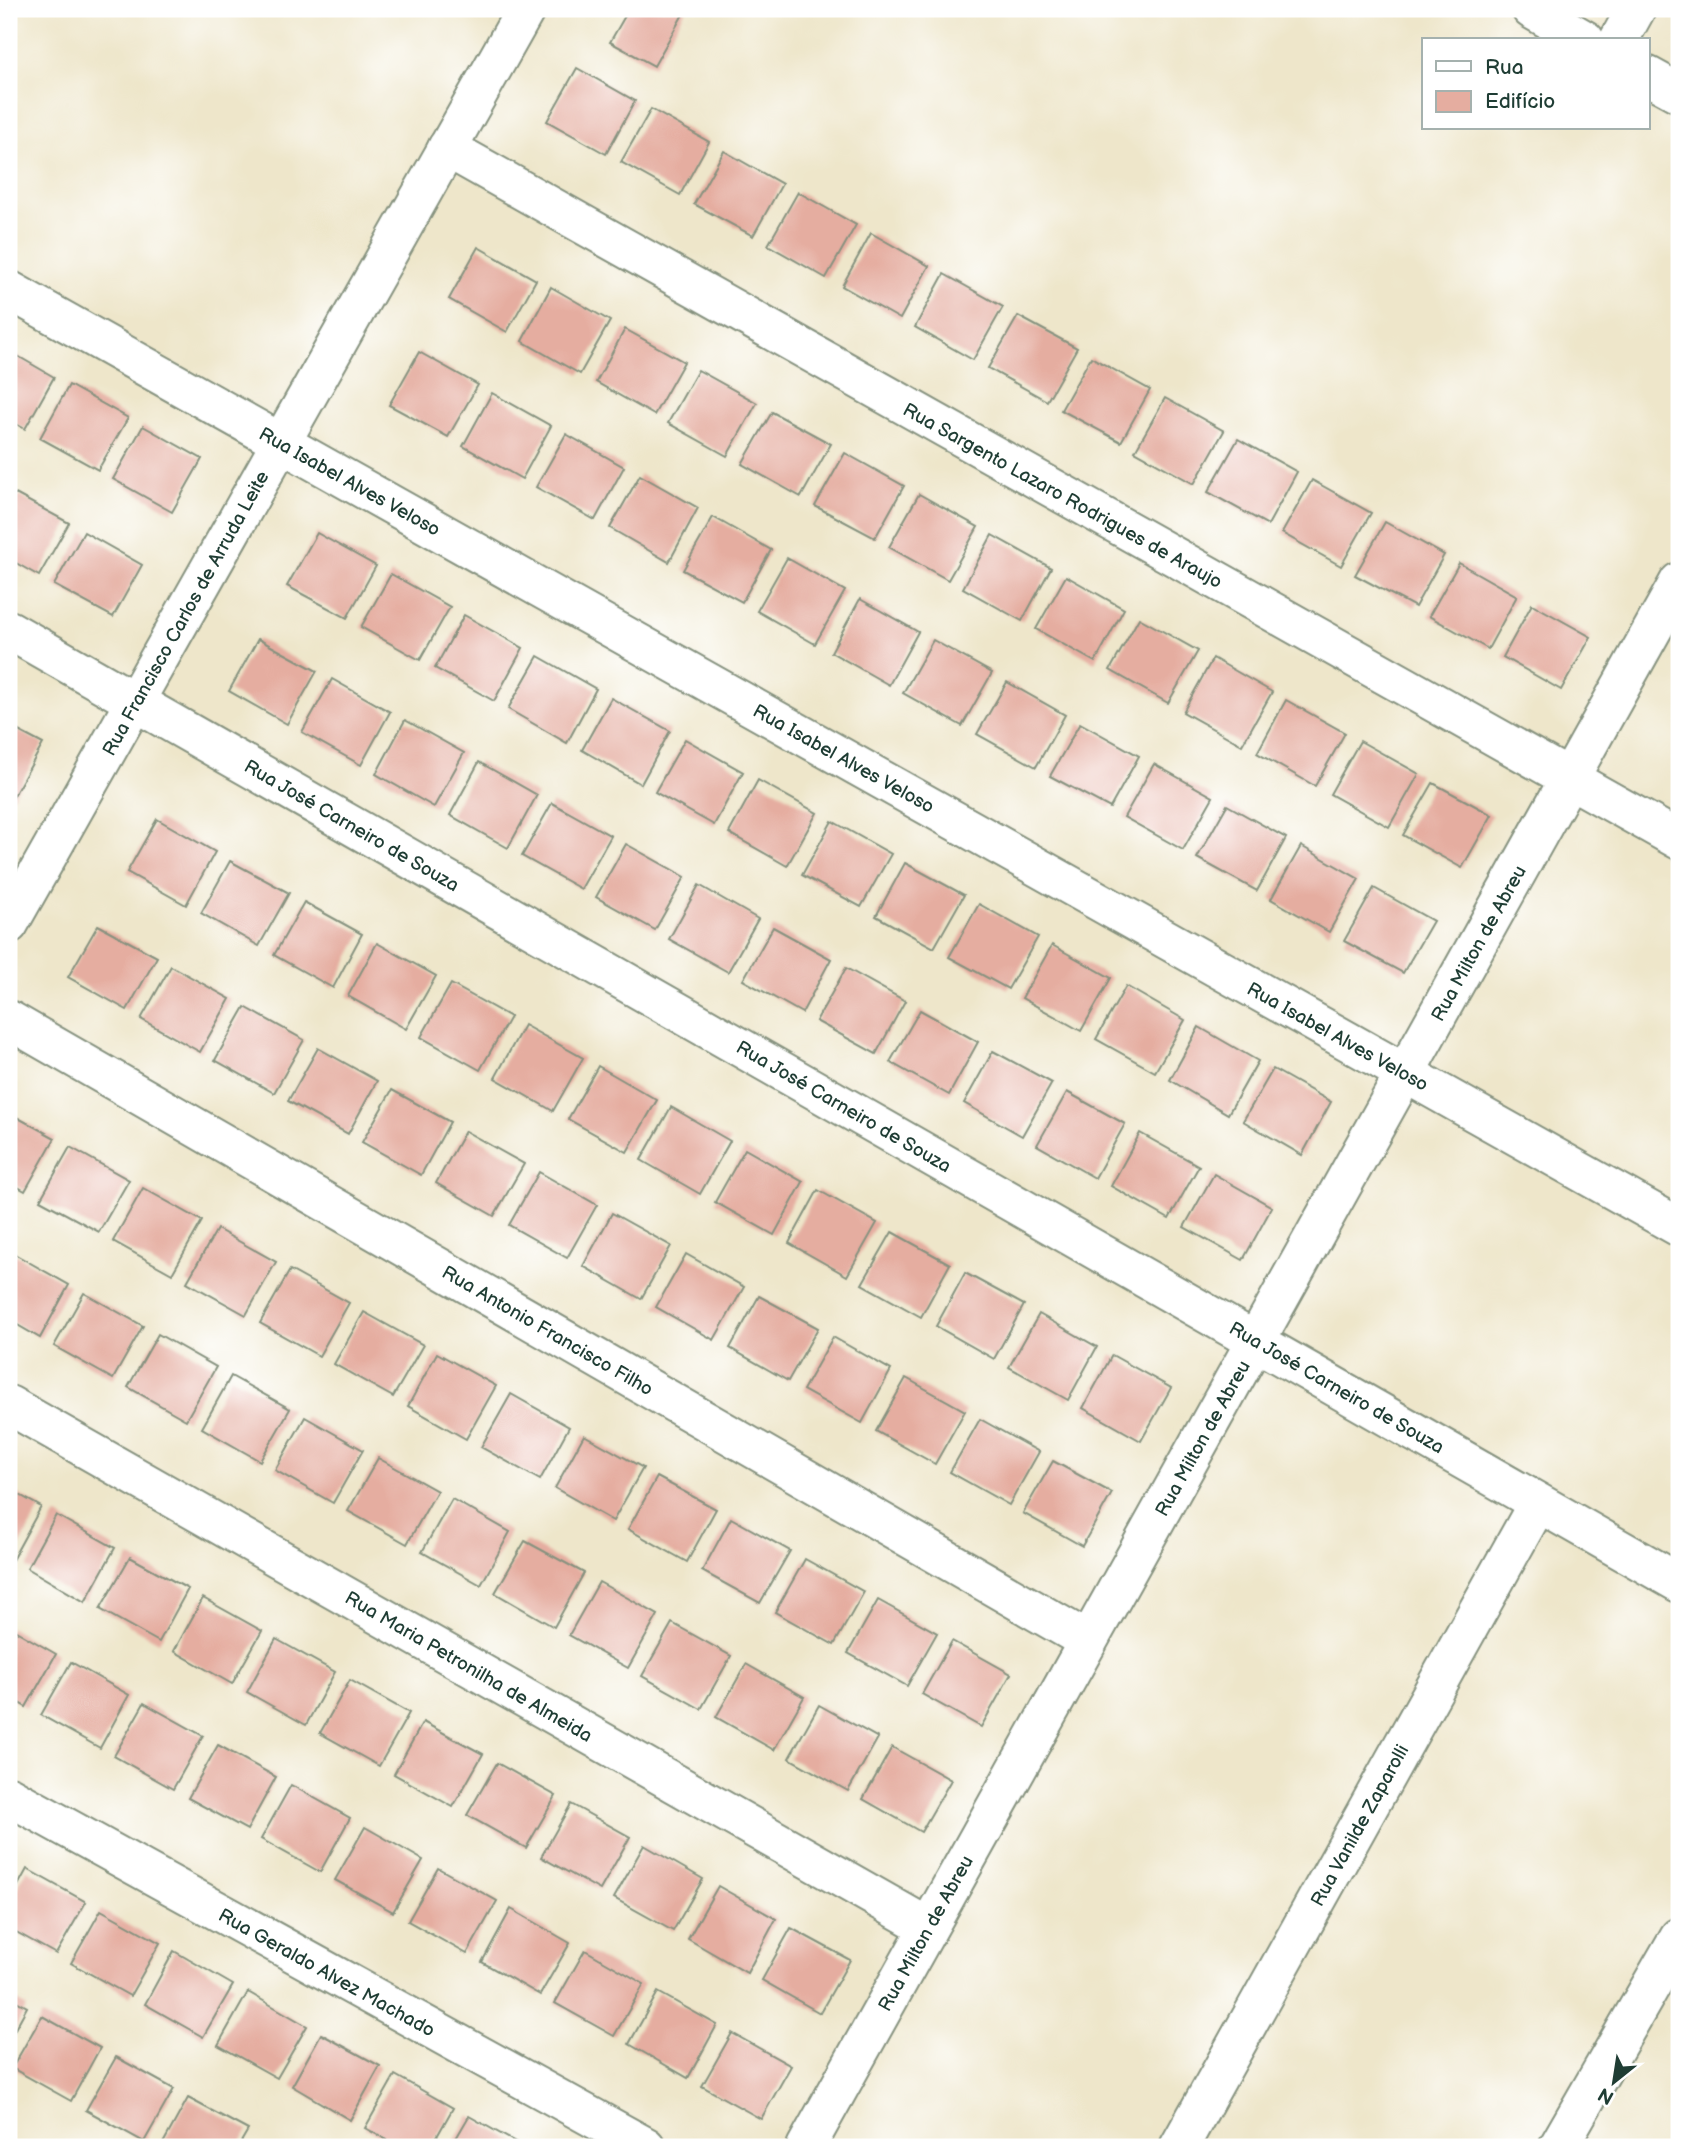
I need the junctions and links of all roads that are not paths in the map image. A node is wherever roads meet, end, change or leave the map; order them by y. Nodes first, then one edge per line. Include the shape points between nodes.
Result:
1 (526, 9) edge
2 (1531, 9) edge
3 (1636, 9) edge
4 (1582, 38) edge
5 (1620, 38) edge
6 (1650, 77) edge
7 (1679, 93) edge
8 (447, 148) junction
9 (9, 289) edge
10 (281, 442) junction
11 (1679, 582) edge
12 (9, 630) edge
13 (135, 702) junction
14 (1569, 779) junction
15 (1679, 840) edge
16 (9, 924) edge
17 (9, 1020) edge
18 (1405, 1073) junction
19 (1679, 1227) edge
20 (1256, 1341) junction
21 (9, 1405) edge
22 (1538, 1503) junction
23 (1679, 1583) edge
24 (1088, 1641) junction
25 (9, 1796) edge
26 (929, 1927) junction
27 (1679, 1937) edge
28 (646, 2147) edge
29 (806, 2147) edge
30 (1179, 2147) edge
31 (1558, 2147) edge

1 - 8 street, Rua Francisco Carlos de Arruda Leite
2 - 4 street
3 - 5 street
6 - 7 street
8 - 10 street, Rua Francisco Carlos de Arruda Leite
8 - 14 street, Rua Sargento Lazaro Rodrigues de Araujo
9 - 10 street, Rua Isabel Alves Veloso
10 - 13 street, Rua Francisco Carlos de Arruda Leite
10 - 18 street, Rua Isabel Alves Veloso
11 - 14 street, Rua Milton de Abreu
12 - 13 street, Rua José Carneiro de Souza
13 - 16 street, Rua Francisco Carlos de Arruda Leite
13 - 20 street, Rua José Carneiro de Souza
14 - 15 street, Rua Sargento Lazaro Rodrigues de Araujo
14 - 18 street, Rua Milton de Abreu
17 - 24 street, Rua Antonio Francisco Filho
18 - 19 street, Rua Isabel Alves Veloso
18 - 20 street, Rua Milton de Abreu
20 - 22 street, Rua José Carneiro de Souza
20 - 24 street, Rua Milton de Abreu
21 - 26 street, Rua Maria Petronilha de Almeida
22 - 23 street, Rua José Carneiro de Souza
22 - 30 street, Rua Vanilde Zaparolli
24 - 26 street, Rua Milton de Abreu
25 - 28 street, Rua Geraldo Alvez Machado
26 - 29 street, Rua Milton de Abreu
27 - 31 street

